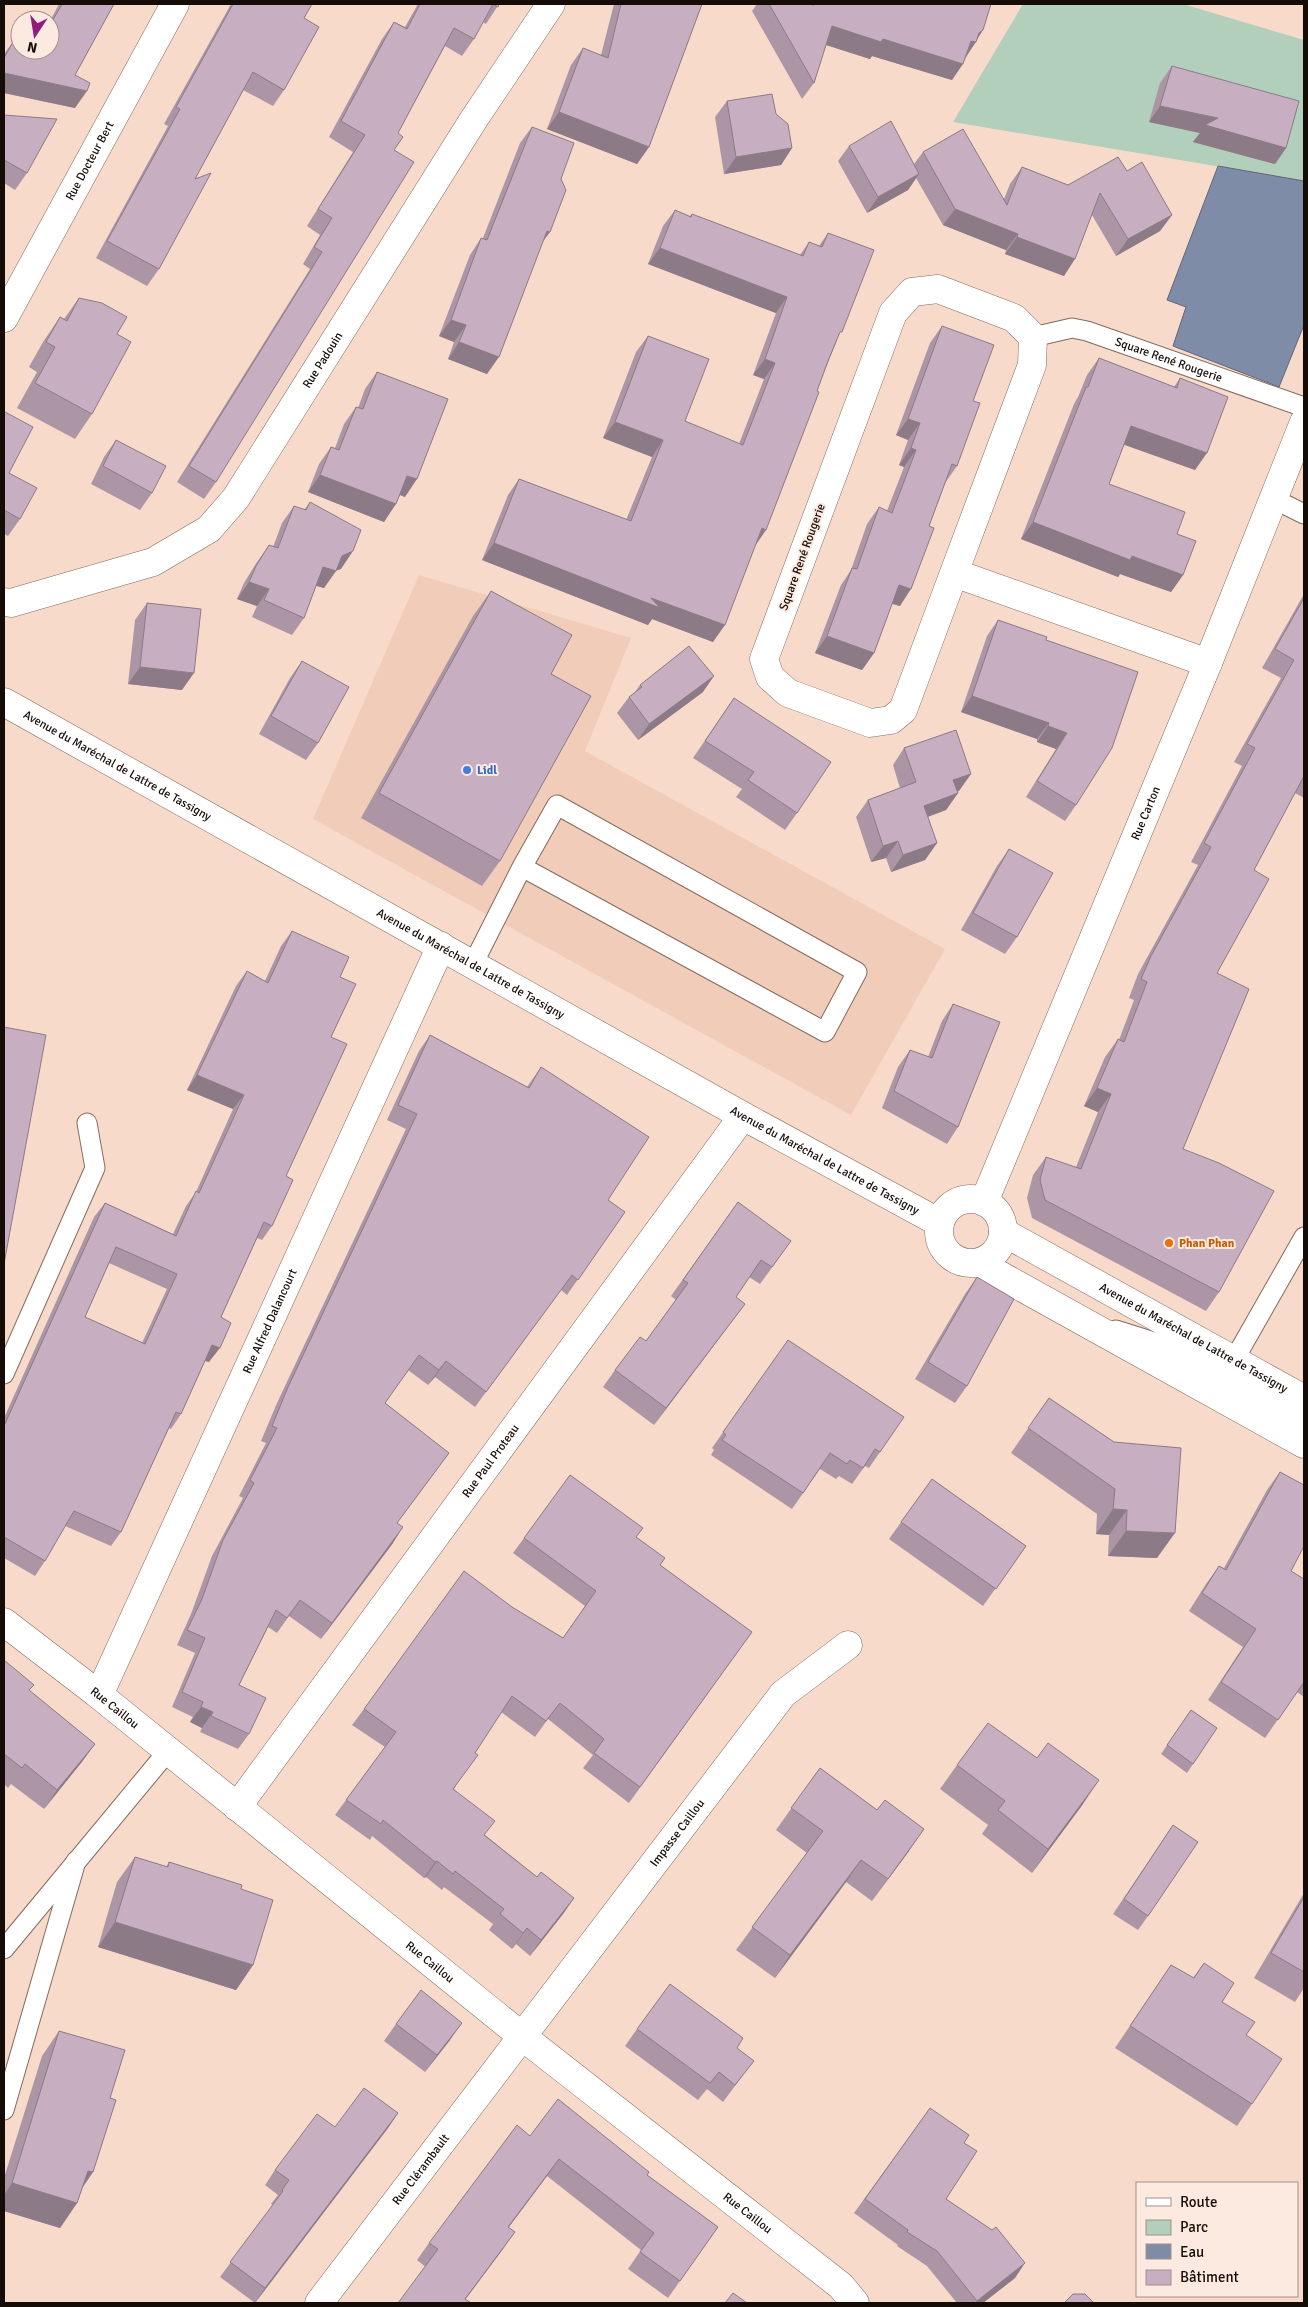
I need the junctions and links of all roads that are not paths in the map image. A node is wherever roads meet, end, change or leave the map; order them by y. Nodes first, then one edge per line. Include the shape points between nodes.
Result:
1 (175, 4) edge
2 (551, 4) edge
3 (4, 318) edge
4 (1033, 337) junction
5 (1304, 407) edge
6 (1304, 422) edge
7 (1274, 499) junction
8 (1304, 514) edge
9 (954, 573) junction
10 (4, 602) edge
11 (1208, 663) junction
12 (4, 702) edge
13 (522, 867) junction
14 (441, 946) junction
15 (473, 964) junction
16 (743, 1116) junction
17 (87, 1123) dead end
18 (984, 1202) junction
19 (940, 1223) junction
20 (1004, 1232) junction
21 (1304, 1237) edge
22 (978, 1263) junction
23 (1079, 1319) junction
24 (1234, 1360) junction
25 (4, 1374) edge
26 (1304, 1399) edge
27 (1304, 1421) edge
28 (1304, 1444) edge
29 (4, 1622) edge
30 (848, 1645) dead end
31 (99, 1695) junction
32 (168, 1751) junction
33 (237, 1807) junction
34 (76, 1861) junction
35 (4, 1949) edge
36 (523, 2036) junction
37 (4, 2110) edge
38 (319, 2303) edge
39 (855, 2303) edge

1 - 3 street, Rue Docteur Bert
2 - 10 street, Rue Padouin via 474,119 236,498 209,530 153,562 11,603
4 - 5 lane, Square René Rougerie via 1072,328 1088,331
4 - 9 street, Square René Rougerie via 1032,365
4 - 9 street, Square René Rougerie via 1014,318 938,289 912,292 893,313 764,658 770,677 788,694 870,723 891,720 903,710
6 - 7 street, Rue Carton
7 - 8 lane
7 - 11 street, Rue Carton
9 - 11 street
11 - 18 street, Rue Carton
12 - 14 street, Avenue du Maréchal de Lattre de Tassigny
13 - 13 lane via 825,1032 857,972 557,805
13 - 15 lane
14 - 15 street, Avenue du Maréchal de Lattre de Tassigny
14 - 31 street, Rue Alfred Dalancourt
15 - 16 street, Avenue du Maréchal de Lattre de Tassigny
16 - 19 street, Avenue du Maréchal de Lattre de Tassigny
16 - 33 street, Rue Paul Proteau
17 - 25 lane via 95,1168
18 - 19 street via 974,1199 952,1205
18 - 20 street via 998,1214
19 - 22 street, Avenue du Maréchal de Lattre de Tassigny via 941,1244 947,1253 956,1260
20 - 22 street via 995,1254
20 - 24 street, Avenue du Maréchal de Lattre de Tassigny
21 - 24 lane
22 - 23 street, Avenue du Maréchal de Lattre de Tassigny
23 - 27 lane, Avenue du Maréchal de Lattre de Tassigny via 1170,1347
23 - 28 street, Avenue du Maréchal de Lattre de Tassigny
24 - 26 street, Avenue du Maréchal de Lattre de Tassigny
29 - 31 street, Rue Caillou
30 - 36 street, Impasse Caillou via 783,1694
31 - 32 street, Rue Caillou
32 - 33 street, Rue Caillou
32 - 34 lane
33 - 36 street, Rue Caillou
34 - 35 lane
34 - 37 lane
36 - 38 street, Rue Clérambault
36 - 39 street, Rue Caillou via 841,2286

